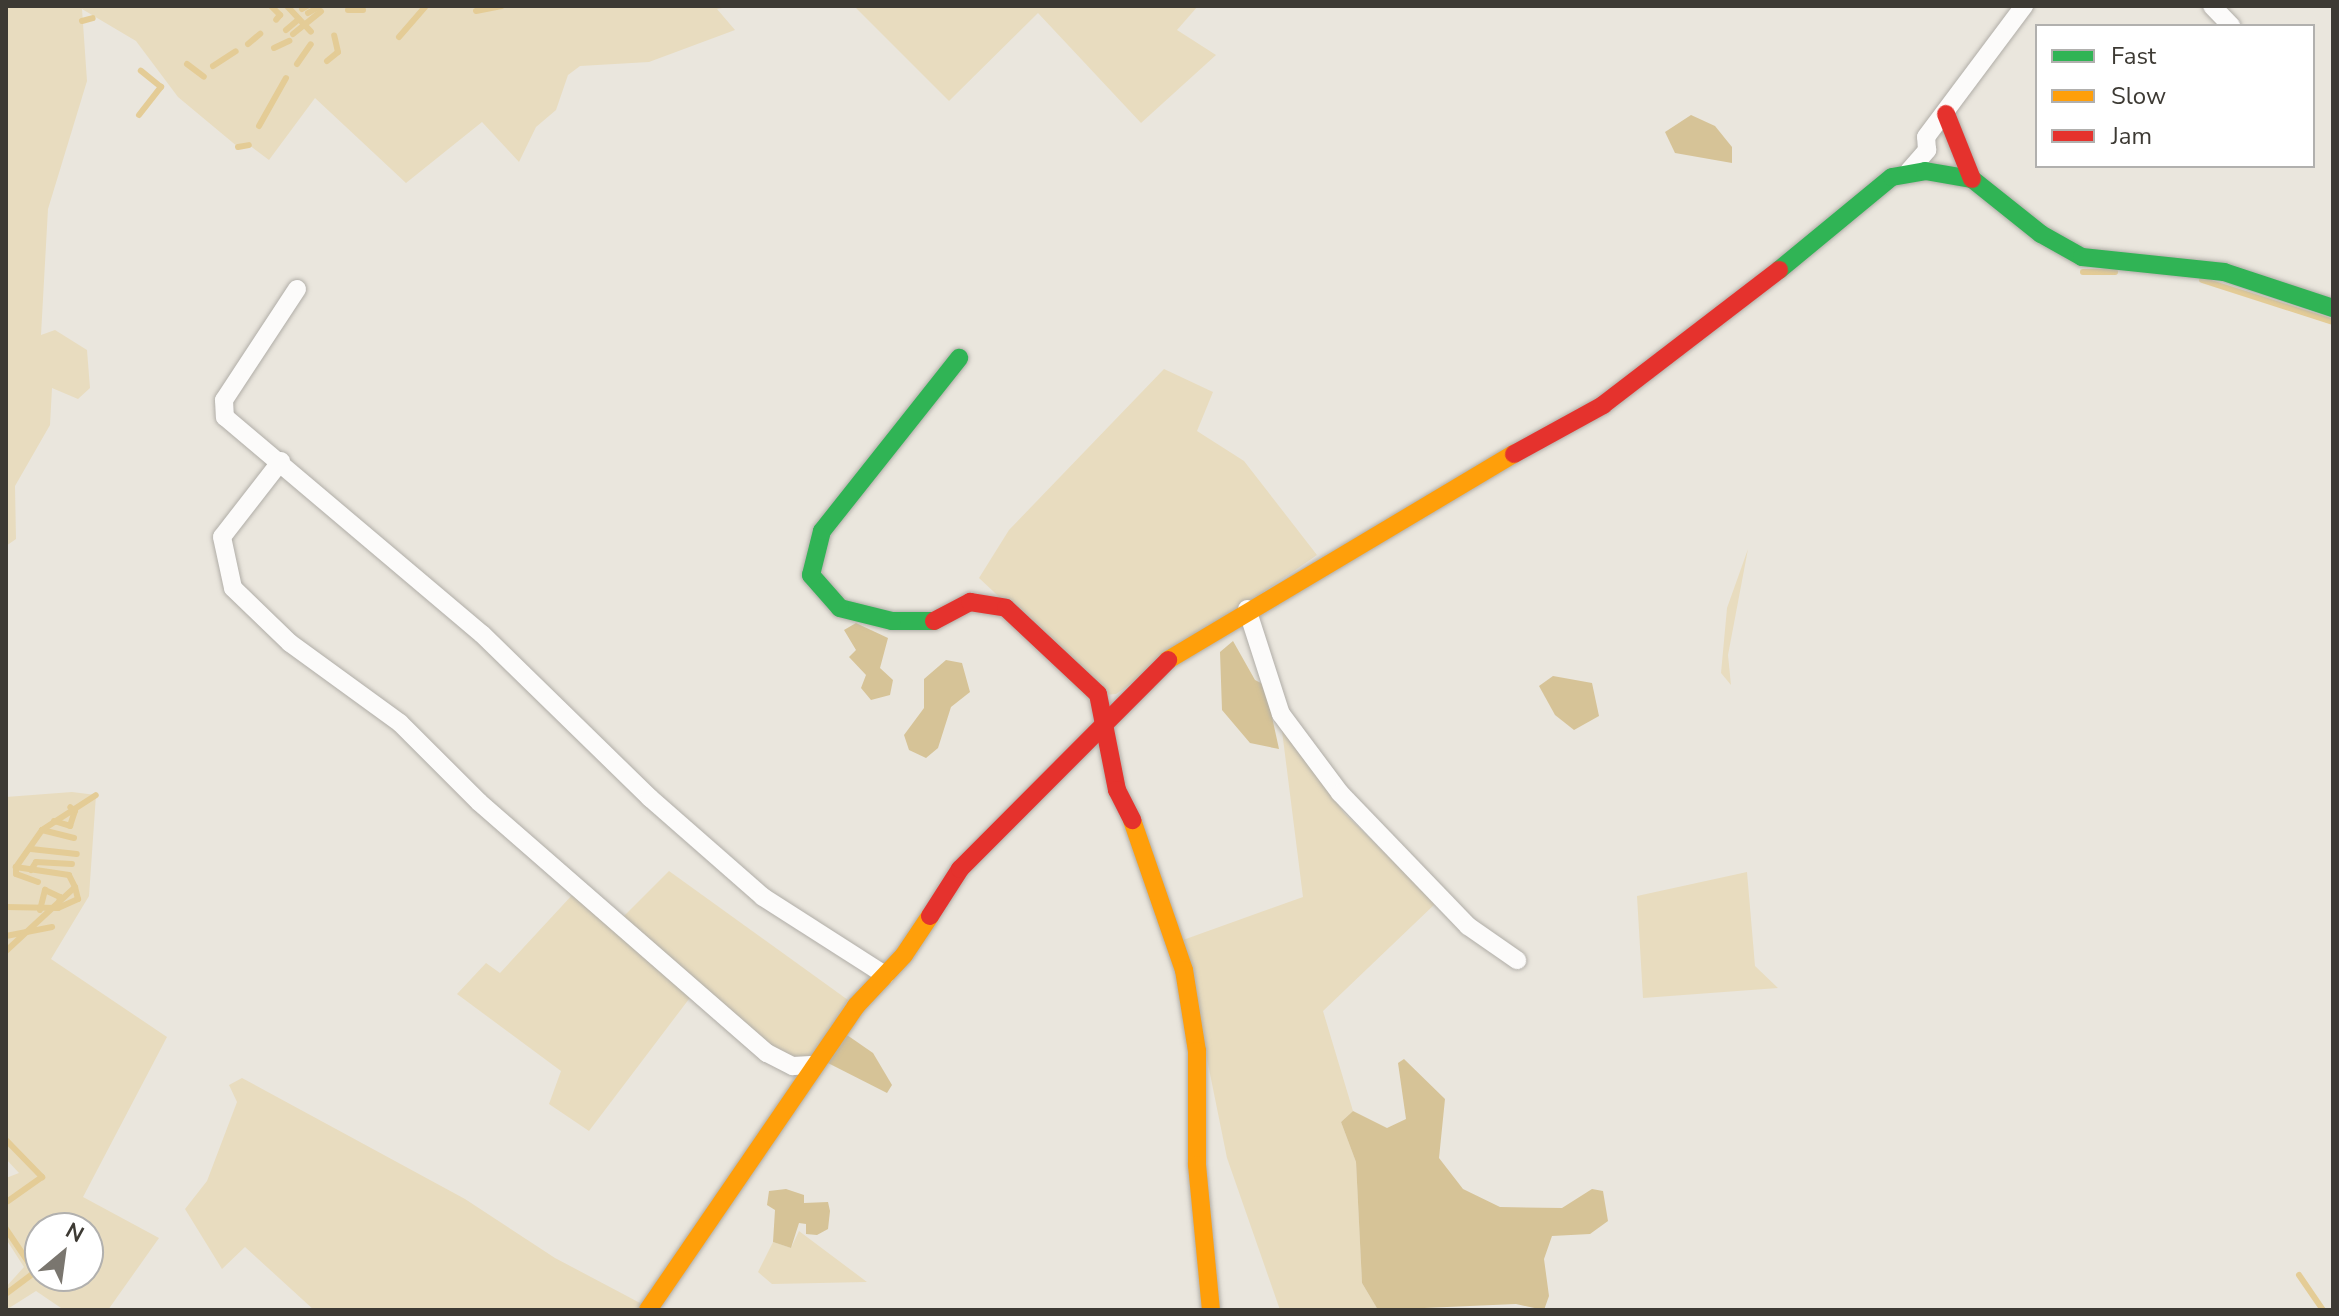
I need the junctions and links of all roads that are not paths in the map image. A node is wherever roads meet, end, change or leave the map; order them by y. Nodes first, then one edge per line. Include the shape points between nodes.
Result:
1 (2024, 6) edge
2 (2212, 6) edge
3 (2229, 24) edge
4 (1946, 114) junction
5 (1909, 171) junction
6 (1972, 179) junction
7 (297, 289) dead end
8 (2333, 308) edge
9 (959, 358) dead end
10 (281, 461) junction
11 (1247, 609) junction
12 (1107, 718) junction
13 (1517, 960) dead end
14 (885, 975) junction
15 (815, 1065) junction
16 (648, 1310) edge
17 (1211, 1310) edge

1 - 4 street
2 - 3 street
4 - 5 street
4 - 6 street
5 - 6 street
5 - 11 street via 1885,182 1686,346 1603,405
6 - 8 street via 2041,234 2082,257 2224,272
7 - 10 street via 224,400 225,417
9 - 12 street via 822,531 811,575 840,608 892,621 934,621 970,602 1006,608 1098,694
10 - 14 street via 482,634 650,798 763,897
10 - 15 street via 222,537 233,588 290,643 400,723 479,802 767,1053 793,1066
11 - 12 street via 1169,659
11 - 13 street via 1281,714 1332,784 1468,926
12 - 14 street via 960,869
12 - 17 street via 1117,790 1147,849 1184,970 1197,1051 1197,1165
14 - 15 street
15 - 16 street

